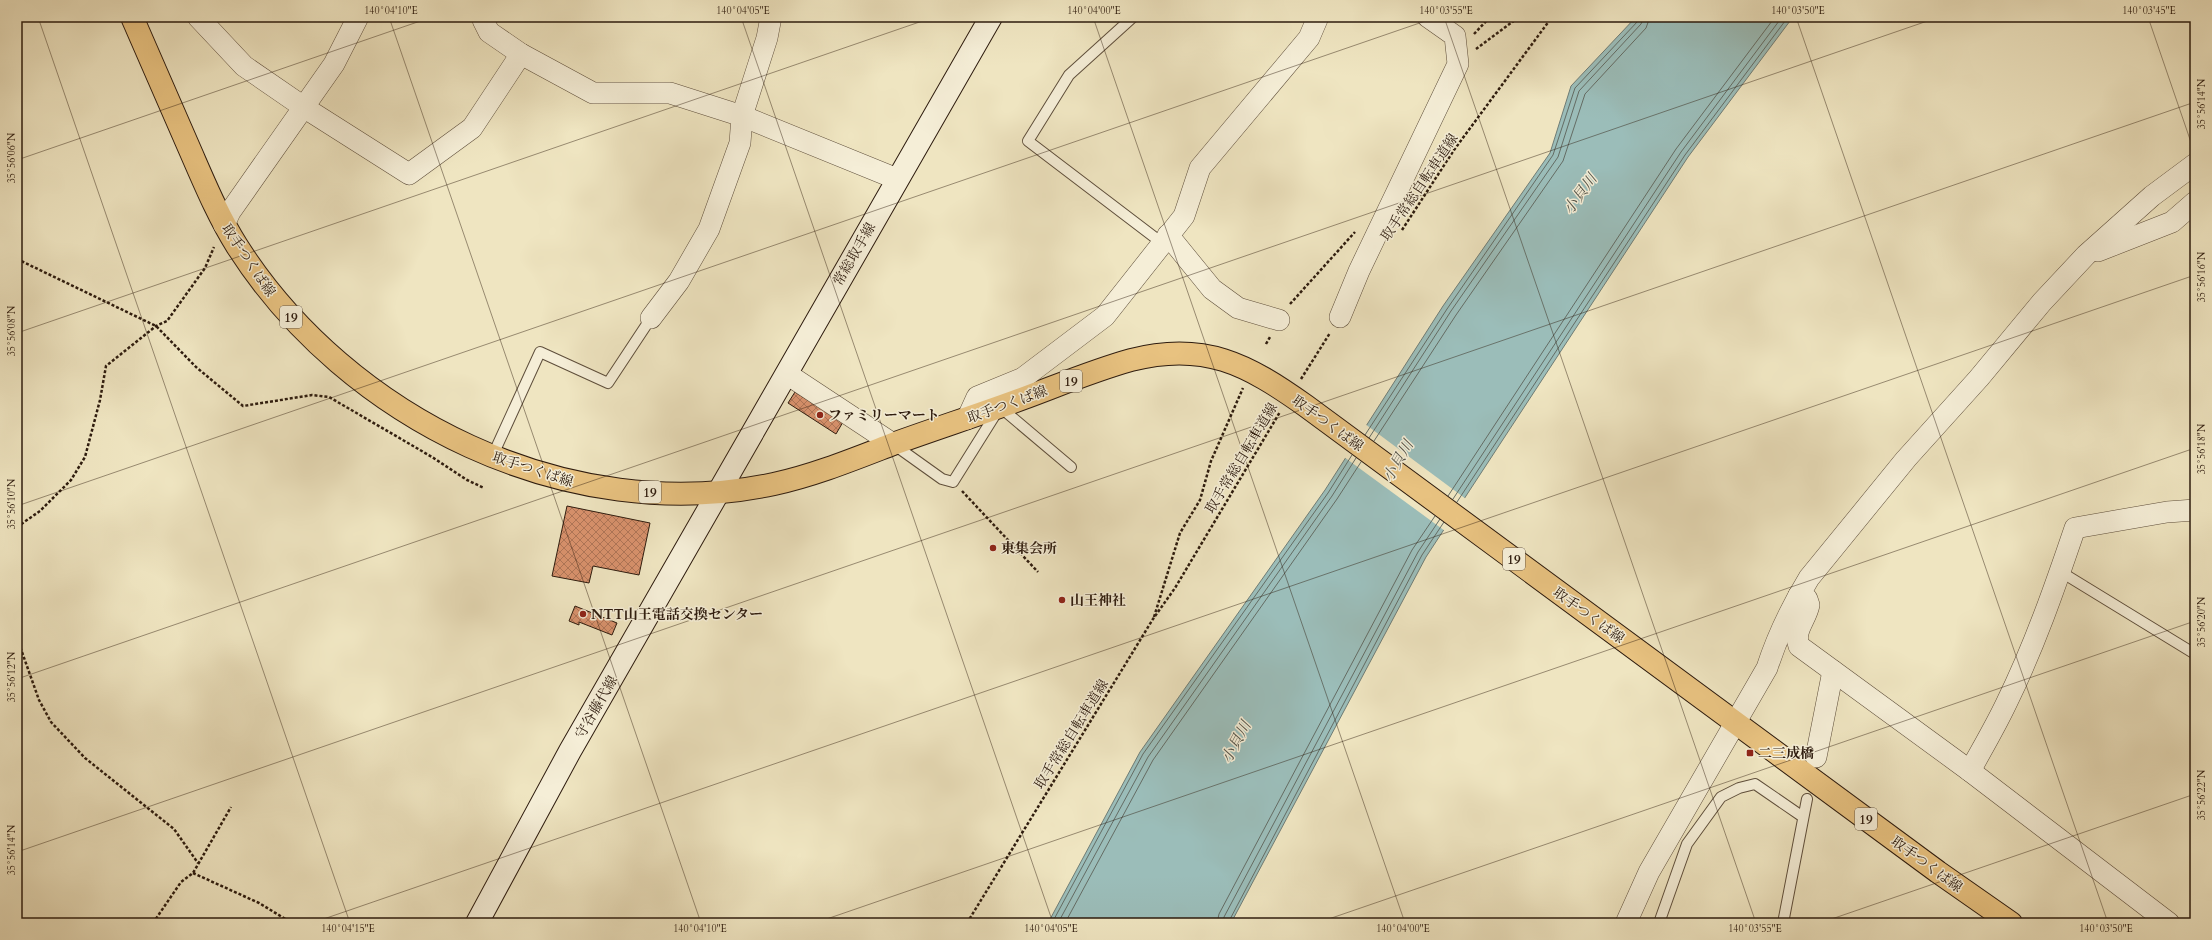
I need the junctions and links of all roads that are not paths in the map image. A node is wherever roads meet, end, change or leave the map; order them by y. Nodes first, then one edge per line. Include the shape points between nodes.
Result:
1 (132, 17) edge
2 (198, 17) edge
3 (358, 17) edge
4 (484, 17) edge
5 (771, 17) edge
6 (991, 17) edge
7 (1133, 17) edge
8 (1318, 17) edge
9 (1428, 17) edge
10 (521, 54) junction
11 (305, 108) junction
12 (742, 116) junction
13 (2195, 164) edge
14 (897, 179) junction
15 (2195, 202) edge
16 (224, 225) junction
17 (1165, 239) junction
18 (2086, 255) junction
19 (1340, 317) road end
20 (651, 318) joint
21 (1279, 320) road end
22 (786, 374) junction
23 (1000, 407) junction
24 (966, 419) junction
25 (893, 444) junction
26 (492, 457) junction
27 (1072, 467) dead end
28 (718, 492) junction
29 (2195, 510) edge
30 (2061, 572) junction
31 (1799, 595) junction
32 (2195, 654) edge
33 (1833, 671) junction
34 (1728, 718) junction
35 (1816, 757) dead end
36 (1970, 771) junction
37 (1807, 799) dead end
38 (1803, 817) junction
39 (477, 923) edge
40 (1626, 923) edge
41 (1659, 923) edge
42 (1783, 923) edge
43 (2011, 923) edge
44 (2169, 923) edge

1 - 16 main road, 取手つくば線 / 19
2 - 11 street via 244,66
3 - 11 street via 334,64
4 - 10 street via 489,32
5 - 12 street via 767,38
6 - 14 main road, 常総取手線
7 - 17 lane via 1070,75 1028,140
8 - 17 street via 1309,38 1200,168 1184,216
9 - 19 street via 1455,36 1458,64 1359,271
10 - 11 street via 472,128 409,174
10 - 12 street via 592,93 670,93
11 - 16 street via 230,212
12 - 14 street
12 - 20 street via 740,143 709,229 679,281
13 - 18 street via 2152,196
14 - 22 main road, 常総取手線
15 - 18 street via 2172,222
16 - 26 main road, 取手つくば線 / 19 via 267,289 320,346 380,395
17 - 21 street via 1212,289 1238,308
17 - 24 street via 1105,316 1023,378 978,397
18 - 31 street via 1906,459 1809,578
20 - 26 lane via 608,383 540,352
22 - 25 street
22 - 28 main road, 常総取手線
23 - 24 main road, 取手つくば線 / 19
23 - 25 lane via 953,482 942,479
23 - 27 lane
23 - 34 main road, 取手つくば線 / 19 via 1116,364 1169,352 1193,353 1241,366 1266,378 1298,401
24 - 25 main road, 取手つくば線 / 19
25 - 28 main road, 取手つくば線 / 19 via 834,467 792,479
26 - 28 main road, 取手つくば線 / 19 via 552,478 582,484 650,492
28 - 39 main road, 守谷藤代線 via 570,751
29 - 30 street via 2167,512 2075,528
30 - 32 lane
30 - 36 street via 2024,666
31 - 33 street via 1807,599 1809,605 1798,630 1799,646
31 - 34 street via 1774,646 1767,668
33 - 35 street
33 - 36 street
34 - 40 street via 1649,872
34 - 43 main road, 取手つくば線 / 19
36 - 44 street
37 - 38 lane
38 - 41 lane via 1755,784 1721,797 1687,844
38 - 42 lane

